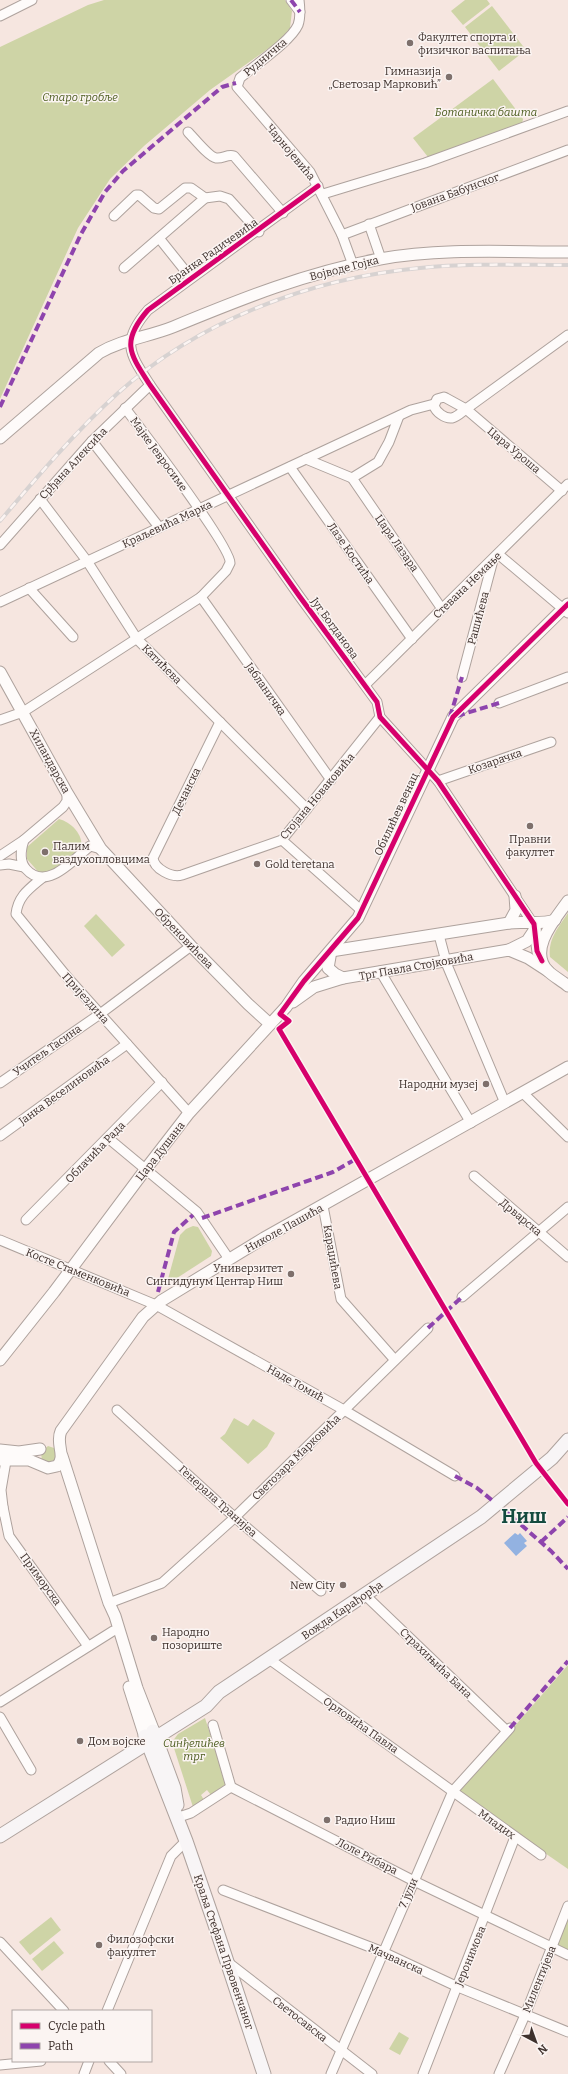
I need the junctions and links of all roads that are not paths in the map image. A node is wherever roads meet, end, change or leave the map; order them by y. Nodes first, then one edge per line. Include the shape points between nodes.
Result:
1 (32, 0) edge
2 (290, 0) edge
3 (299, 0) edge
4 (300, 12) junction
5 (0, 16) edge
6 (238, 90) joint
7 (568, 111) edge
8 (188, 132) dead end
9 (568, 150) edge
10 (321, 190) junction
11 (205, 198) junction
12 (283, 213) junction
13 (114, 216) dead end
14 (369, 224) junction
15 (259, 232) junction
16 (342, 235) junction
17 (159, 238) junction
18 (568, 252) edge
19 (381, 259) junction
20 (353, 265) junction
21 (124, 268) dead end
22 (191, 278) junction
23 (568, 335) edge
24 (130, 340) junction
25 (150, 385) junction
26 (434, 404) junction
27 (125, 408) junction
28 (466, 409) junction
29 (399, 416) junction
30 (0, 438) edge
31 (92, 441) junction
32 (306, 459) junction
33 (290, 467) junction
34 (352, 478) junction
35 (565, 488) edge
36 (228, 495) junction
37 (40, 499) junction
38 (199, 509) junction
39 (159, 528) junction
40 (0, 545) edge
41 (496, 557) junction
42 (88, 561) junction
43 (29, 588) junction
44 (201, 597) junction
45 (0, 602) edge
46 (442, 609) junction
47 (566, 609) edge
48 (73, 638) dead end
49 (137, 639) junction
50 (412, 639) junction
51 (0, 672) edge
52 (462, 677) dead end
53 (568, 677) edge
54 (365, 685) junction
55 (499, 703) dead end
56 (23, 712) junction
57 (380, 717) junction
58 (0, 720) edge
59 (220, 722) junction
60 (552, 742) dead end
61 (428, 769) junction
62 (331, 780) junction
63 (438, 781) junction
64 (69, 806) junction
65 (307, 809) junction
66 (24, 840) junction
67 (91, 840) junction
68 (282, 840) junction
69 (101, 849) joint
70 (0, 856) edge
71 (153, 860) joint
72 (0, 864) edge
73 (24, 867) junction
74 (42, 878) junction
75 (514, 896) junction
76 (568, 901) edge
77 (362, 911) junction
78 (555, 920) junction
79 (509, 923) junction
80 (534, 925) junction
81 (439, 935) junction
82 (191, 946) junction
83 (508, 950) junction
84 (331, 951) junction
85 (445, 960) junction
86 (545, 966) junction
87 (380, 971) junction
88 (343, 978) junction
89 (568, 986) edge
90 (286, 1007) junction
91 (100, 1014) junction
92 (270, 1024) junction
93 (127, 1044) junction
94 (568, 1067) edge
95 (162, 1082) junction
96 (0, 1083) edge
97 (523, 1092) junction
98 (505, 1103) junction
99 (189, 1113) junction
100 (471, 1123) junction
101 (0, 1136) edge
102 (568, 1136) edge
103 (108, 1138) junction
104 (145, 1170) junction
105 (474, 1176) dead end
106 (323, 1206) junction
107 (568, 1207) edge
108 (26, 1220) dead end
109 (540, 1232) junction
110 (0, 1240) edge
111 (568, 1257) edge
112 (229, 1259) junction
113 (71, 1269) junction
114 (462, 1297) dead end
115 (156, 1305) junction
116 (428, 1328) dead end
117 (394, 1359) junction
118 (0, 1360) edge
119 (116, 1410) dead end
120 (344, 1410) junction
121 (568, 1440) edge
122 (40, 1449) junction
123 (0, 1450) edge
124 (61, 1453) junction
125 (3, 1460) edge
126 (40, 1463) junction
127 (53, 1467) junction
128 (455, 1476) dead end
129 (71, 1487) junction
130 (2, 1511) edge
131 (235, 1517) junction
132 (0, 1533) edge
133 (9, 1536) junction
134 (321, 1591) dead end
135 (366, 1595) junction
136 (109, 1603) junction
137 (113, 1631) junction
138 (88, 1646) junction
139 (269, 1659) junction
140 (0, 1702) edge
141 (0, 1717) edge
142 (213, 1725) dead end
143 (508, 1729) joint
144 (150, 1736) junction
145 (31, 1770) dead end
146 (231, 1786) junction
147 (453, 1791) junction
148 (179, 1817) junction
149 (0, 1836) edge
150 (184, 1836) junction
151 (515, 1837) junction
152 (541, 1855) dead end
153 (414, 1881) junction
154 (223, 1890) dead end
155 (568, 1906) edge
156 (486, 1916) junction
157 (0, 1942) edge
158 (552, 1948) junction
159 (383, 1952) junction
160 (568, 1955) edge
161 (229, 1963) junction
162 (458, 1987) junction
163 (63, 2010) edge
164 (108, 2010) edge
165 (525, 2015) junction
166 (568, 2032) edge
167 (341, 2050) junction
168 (31, 2062) edge
169 (89, 2062) edge
170 (110, 2062) edge
171 (0, 2065) edge
172 (84, 2074) edge
173 (121, 2074) edge
174 (264, 2074) edge
175 (331, 2074) edge
176 (372, 2074) edge
177 (424, 2074) edge
178 (499, 2074) edge

1 - 5 street
2 - 4 street
3 - 4 street, Рудничка
4 - 6 street, Рудничка via 299,21 292,34 238,80
6 - 10 street, Чарнојевића via 310,172
7 - 10 street, Бранка Радичевића via 425,163
8 - 12 street via 212,157 234,156
9 - 14 street, Јована Бабунског
10 - 12 street, Бранка Радичевића
10 - 16 street, Чарнојевића
11 - 13 street via 191,188 185,188 158,209 138,195
11 - 15 street via 229,198
11 - 17 street
12 - 15 street, Бранка Радичевића
14 - 16 street, Јована Бабунског
14 - 19 street
15 - 22 street, Бранка Радичевића
16 - 20 street, Чарнојевића
17 - 21 street
17 - 22 street
18 - 19 street, Војводе Гојка via 433,253
19 - 20 street, Војводе Гојка
20 - 24 street, Војводе Гојка via 254,294 159,333
22 - 24 street, Бранка Радичевића via 148,310 133,329
23 - 28 street
24 - 25 street, Југ Богданова via 133,357
24 - 30 street via 115,344 100,353
25 - 27 street, Срђана Алексића
25 - 36 street, Југ Богданова
26 - 28 street, Краљевића Марка via 439,398 445,398
26 - 28 street via 437,412 451,418
26 - 29 street, Краљевића Марка
27 - 31 street, Срђана Алексића
27 - 38 street, Мајке Јевросиме
28 - 35 street, Цара Уроша
29 - 32 street, Краљевића Марка
29 - 34 street via 390,442 378,462
31 - 37 street, Срђана Алексића
31 - 39 street
32 - 33 street, Краљевића Марка
32 - 34 street
33 - 36 street, Краљевића Марка
33 - 50 street, Лазе Костића
34 - 46 street, Цара Лазара
35 - 41 street, Стевана Немање
36 - 38 street, Краљевића Марка
36 - 54 street, Југ Богданова
37 - 40 street, Срђана Алексића
37 - 42 street, Катићева
38 - 39 street, Краљевића Марка
38 - 44 street, Мајке Јевросиме via 231,558 226,571
39 - 42 street, Краљевића Марка
41 - 46 street, Стевана Немање
41 - 47 street
41 - 52 street, Рашићева
42 - 43 street, Краљевића Марка
42 - 49 street, Катићева
43 - 45 street, Краљевића Марка
43 - 48 street
44 - 49 street
44 - 62 street, Јабланичка
46 - 50 street, Стевана Немање
47 - 61 street, Обилићев венац via 453,717
49 - 56 street
49 - 59 street, Катићева
50 - 54 street, Стевана Немање
51 - 56 street, Хиландарска
53 - 55 street
54 - 57 street, Југ Богданова via 377,702
56 - 58 street
56 - 64 street, Хиландарска via 67,793
57 - 61 street, Југ Богданова
57 - 62 street, Стојана Новаковића
59 - 65 street, Катићева
59 - 71 street, Дечанска
60 - 63 street, Козарачка
61 - 63 street, Југ Богданова
61 - 77 street, Обилићев венац
62 - 65 street, Стојана Новаковића
63 - 75 street, Југ Богданова
64 - 66 street
64 - 67 street, Хиландарска
65 - 68 street, Стојана Новаковића
66 - 70 street
66 - 73 street via 21,855
67 - 69 street, Хиландарска
67 - 74 street via 53,876
68 - 71 street, Стојана Новаковића via 179,876 171,875 157,866
68 - 77 street
69 - 82 street, Обреновићева
72 - 73 street
73 - 74 street via 32,876
74 - 91 street, Пријездина via 21,896 16,914
75 - 79 street via 516,910
75 - 80 street, Југ Богданова
76 - 78 street
77 - 84 street, Обилићев венац
78 - 80 street
78 - 86 street via 541,945
79 - 80 street
79 - 81 street
80 - 83 street via 527,941
80 - 86 street via 537,951
81 - 84 street
81 - 85 street
82 - 91 street, Учитељ Тасина
82 - 92 street, Обреновићева
83 - 85 street, Трг Павла Стојковића
83 - 86 street
84 - 88 street via 328,968
84 - 90 street, Цара Душана via 304,980
85 - 87 street, Трг Павла Стојковића
85 - 98 street
86 - 89 street
87 - 88 street, Трг Павла Стојковића
87 - 100 street
88 - 90 street, Трг Павла Стојковића via 314,987
90 - 92 street, Цара Душана
91 - 93 street, Пријездина
91 - 96 street, Учитељ Тасина
92 - 99 street, Цара Душана
93 - 95 street, Пријездина
93 - 101 street, Јанка Веселиновића
94 - 97 street, Николе Пашића
95 - 99 street, Пријездина
95 - 103 street, Облачића Рада
97 - 98 street, Николе Пашића
97 - 102 street
98 - 100 street, Николе Пашића
99 - 104 street, Цара Душана
100 - 106 street, Николе Пашића
103 - 104 street
103 - 108 street, Облачића Рада
104 - 112 street via 202,1217
104 - 113 street, Цара Душана
105 - 109 street, Дрварска
106 - 112 street, Николе Пашића
106 - 117 street, Караџићева via 341,1299
107 - 109 street
109 - 111 street, Дрварска
109 - 114 street
110 - 113 street, Косте Стаменковића
112 - 115 street, Николе Пашића
113 - 115 street, Косте Стаменковића
113 - 118 street, Цара Душана
115 - 120 street, Наде Томић
115 - 124 street, Николе Пашића via 143,1317 61,1431 58,1441
116 - 117 street, Светозара Марковића
117 - 120 street, Светозара Марковића
119 - 131 street, Генерала Транијеа
120 - 128 street, Наде Томић
120 - 131 street, Светозара Марковића
121 - 135 main road, Вожда Карађорђа via 493,1508
122 - 123 street via 18,1452
122 - 124 street via 50,1444
122 - 126 street
124 - 127 street via 60,1463
124 - 129 street
125 - 126 street via 29,1460
125 - 130 street, Приморска via 0,1490
126 - 127 street via 44,1467
127 - 129 street
129 - 136 street
130 - 133 street, Приморска
131 - 134 street, Генерала Транијеа
131 - 136 street, Светозара Марковића via 162,1583
132 - 133 street
133 - 138 street, Приморска
135 - 139 main road, Вожда Карађорђа
135 - 143 street, Страхињића Бана
136 - 137 street
136 - 144 street
137 - 138 street
137 - 144 street
138 - 140 street
139 - 144 main road, Вожда Карађорђа via 218,1692 206,1706
139 - 147 street, Орловића Павла
141 - 145 street
142 - 146 street
143 - 147 street, 7. јули
144 - 148 main road, Краља Стефана Првовенчаног via 174,1788
144 - 149 main road, Вожда Карађорђа via 70,1784 52,1802
144 - 150 main road, Краља Стефана Првовенчаног
146 - 148 street via 191,1813
146 - 153 street, Лоле Рибара
147 - 151 street, Младих
147 - 153 street, 7. јули
148 - 150 main road, Краља Стефана Првовенчаног
150 - 161 main road, Краља Стефана Првовенчаног
150 - 164 street via 171,1856
151 - 152 street, Младих
151 - 156 street, Јеронимова
153 - 156 street, Лоле Рибара
153 - 159 street, 7. јули
154 - 159 street, Мачванска
155 - 158 street, Милентијева
156 - 158 street, Лоле Рибара
156 - 162 street, Јеронимова
157 - 163 street
158 - 160 street, Лоле Рибара
158 - 165 street, Милентијева
159 - 162 street, Мачванска
159 - 167 street, 7. јули
161 - 167 street, Светосавска
161 - 174 main road, Краља Стефана Првовенчаног
162 - 165 street, Мачванска
162 - 177 street, Јеронимова
165 - 166 street, Мачванска
165 - 178 street, Милентијева
167 - 175 street, 7. јули
167 - 176 street, Светосавска
168 - 171 street
169 - 172 street
170 - 173 street

